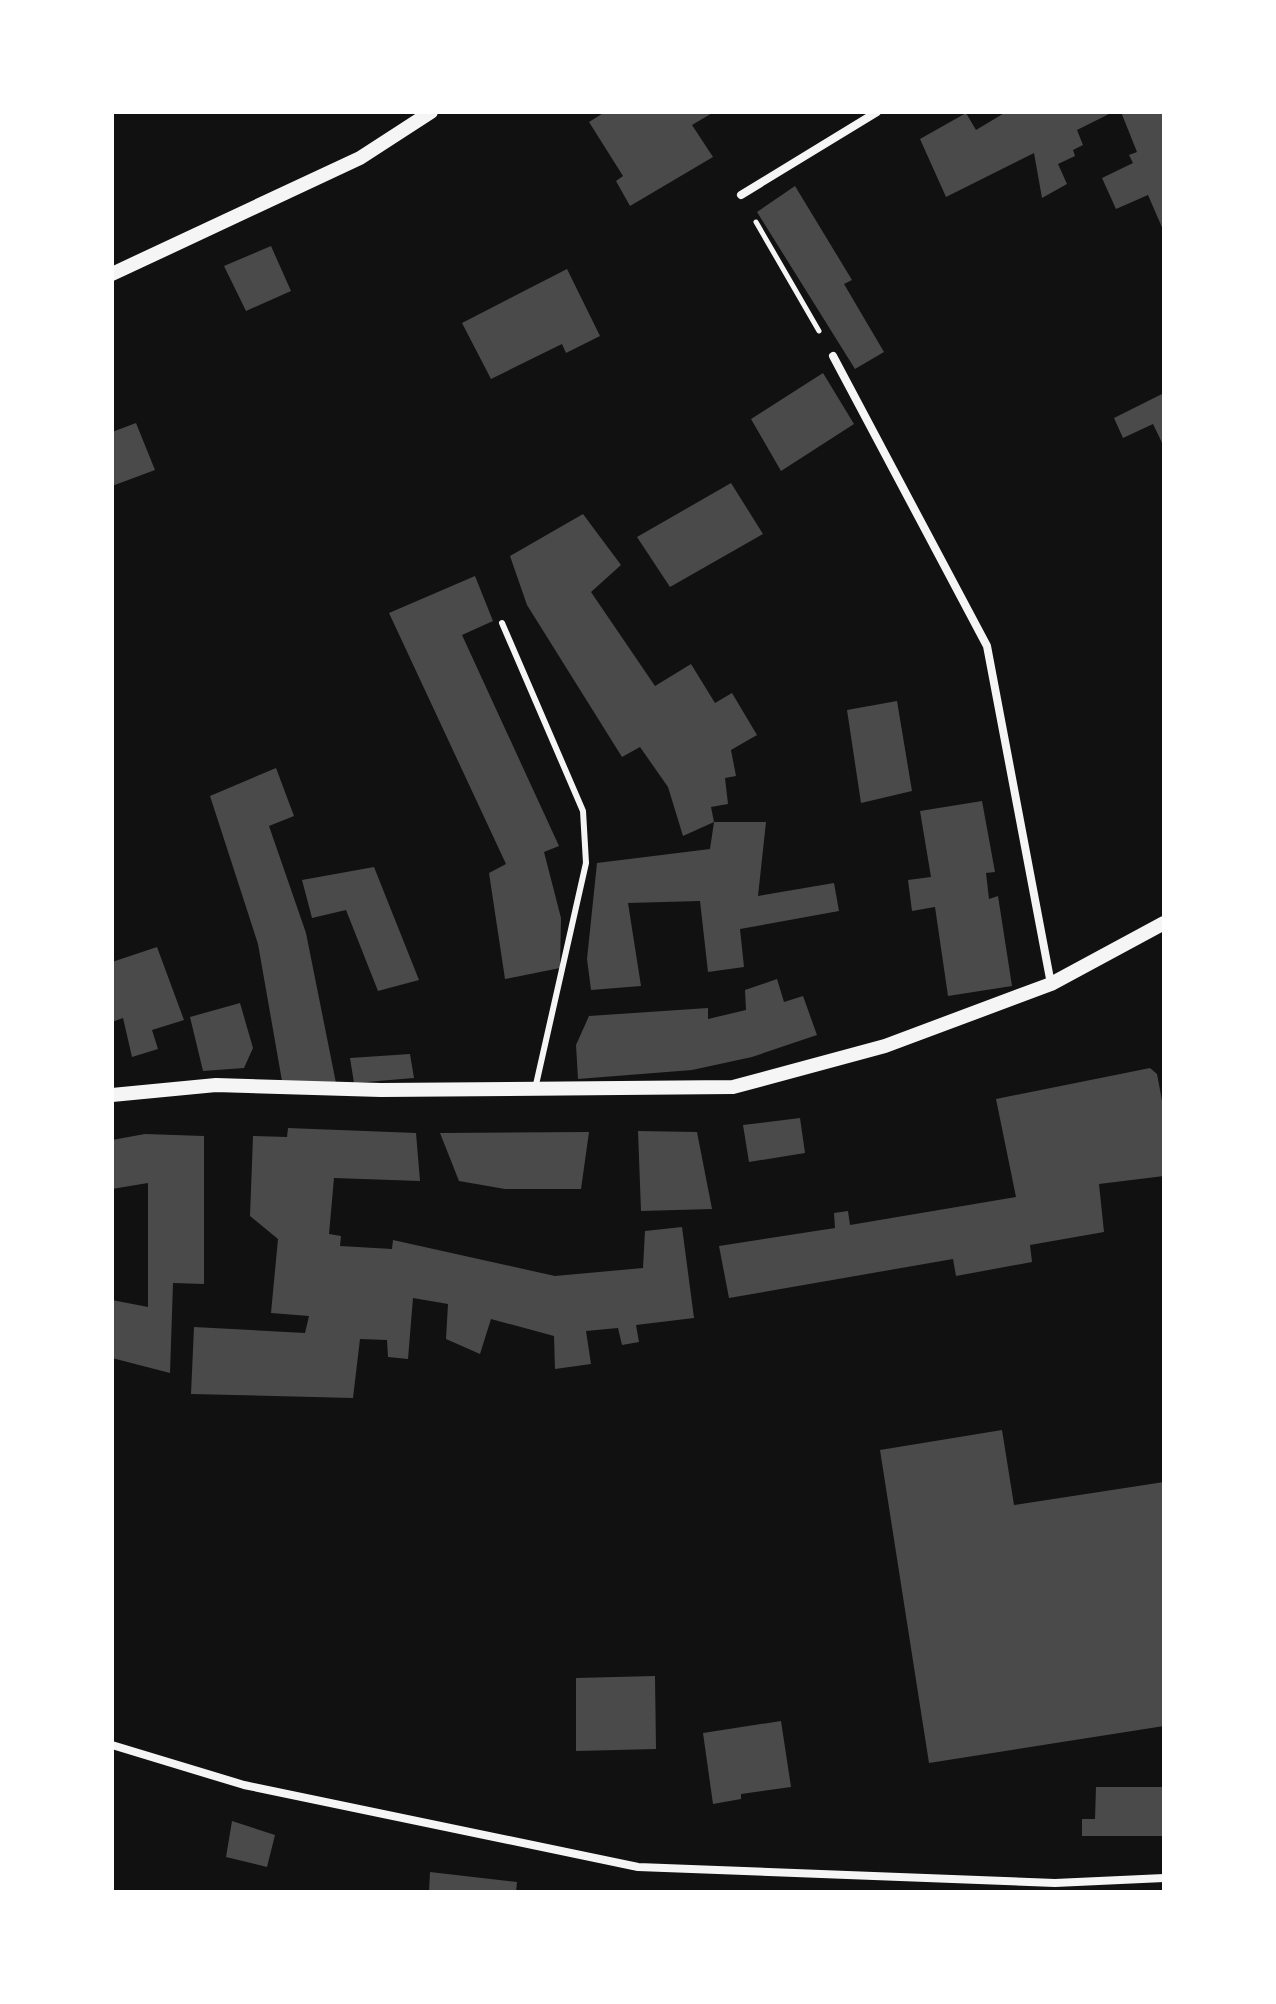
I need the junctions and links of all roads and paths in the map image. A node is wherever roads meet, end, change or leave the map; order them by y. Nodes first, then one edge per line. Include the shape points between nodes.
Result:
1 (431, 112) edge
2 (877, 112) edge
3 (741, 195) joint
4 (112, 274) edge
5 (833, 356) joint
6 (502, 623) dead end
7 (1164, 923) edge
8 (1051, 984) junction
9 (535, 1089) junction
10 (112, 1095) edge
11 (112, 1745) edge
12 (1164, 1878) edge

1 - 4 street via 360,158
2 - 3 street
3 - 5 path
5 - 8 street via 987,646
6 - 9 lane via 583,811 586,863
7 - 8 street
8 - 9 street via 885,1046 733,1087
9 - 10 street via 216,1085
11 - 12 street via 244,1785 638,1867 1055,1883

